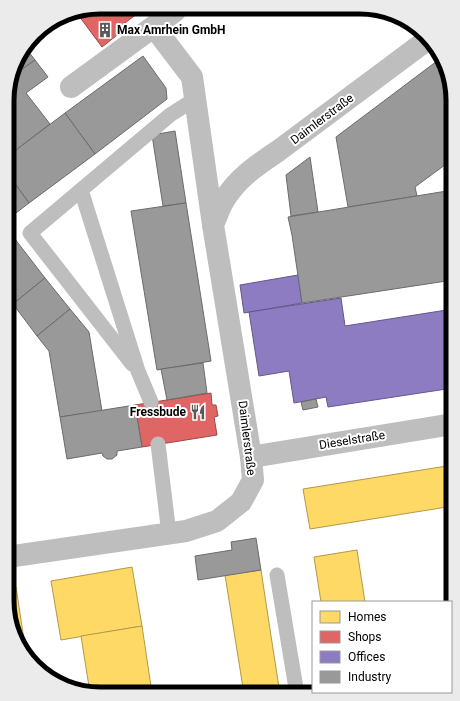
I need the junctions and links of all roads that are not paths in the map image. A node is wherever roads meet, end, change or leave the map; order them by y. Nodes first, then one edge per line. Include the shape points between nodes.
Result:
1 (171, 14) edge
2 (154, 27) junction
3 (424, 42) edge
4 (71, 87) dead end
5 (195, 99) junction
6 (81, 190) junction
7 (213, 225) junction
8 (138, 371) junction
9 (151, 402) dead end
10 (446, 425) edge
11 (158, 444) dead end
12 (251, 457) junction
13 (169, 534) junction
14 (14, 556) edge
15 (277, 575) dead end
16 (295, 687) edge

1 - 2 street
2 - 4 street
2 - 5 street, Daimlerstraße via 192,77
3 - 7 street, Daimlerstraße via 238,181 223,202
5 - 6 lane via 170,115
5 - 7 street, Daimlerstraße
6 - 8 lane
6 - 8 lane via 30,233
7 - 12 street, Daimlerstraße
8 - 9 lane
10 - 12 street, Dieselstraße
11 - 13 lane
12 - 13 street, Daimlerstraße via 253,480 241,502 217,521
13 - 14 street, Daimlerstraße
15 - 16 lane

